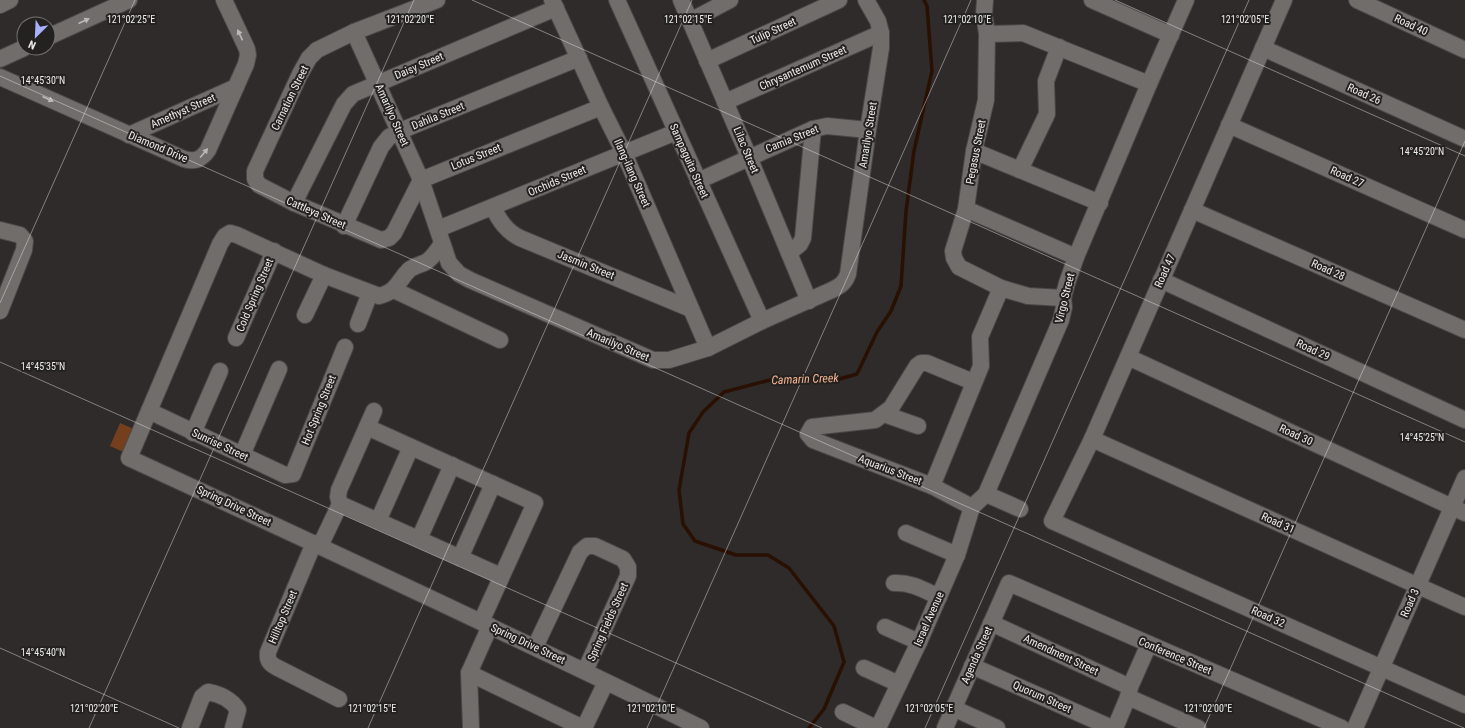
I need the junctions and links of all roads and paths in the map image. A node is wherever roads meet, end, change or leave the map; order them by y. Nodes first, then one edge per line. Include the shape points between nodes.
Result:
1 (10, 0) edge
2 (129, 0) edge
3 (224, 0) edge
4 (437, 0) edge
5 (617, 0) edge
6 (681, 0) edge
7 (730, 0) edge
8 (839, 0) edge
9 (866, 0) edge
10 (985, 0) edge
11 (1092, 0) edge
12 (1186, 0) edge
13 (1284, 0) edge
14 (1357, 0) edge
15 (554, 4) edge
16 (0, 5) edge
17 (690, 21) junction
18 (354, 32) junction
19 (56, 33) edge
20 (881, 33) junction
21 (987, 34) junction
22 (1171, 35) junction
23 (1059, 47) junction
24 (1263, 48) junction
25 (1465, 50) edge
26 (16, 51) edge
27 (0, 58) edge
28 (579, 58) junction
29 (707, 61) junction
30 (0, 77) edge
31 (378, 84) junction
32 (1149, 84) junction
33 (236, 88) junction
34 (725, 102) junction
35 (601, 107) junction
36 (1229, 125) junction
37 (813, 129) junction
38 (868, 130) junction
39 (400, 131) junction
40 (676, 132) junction
41 (129, 135) junction
42 (1465, 140) edge
43 (974, 151) junction
44 (624, 153) junction
45 (749, 157) junction
46 (1020, 170) junction
47 (255, 180) joint
48 (421, 180) junction
49 (698, 181) junction
50 (294, 203) junction
51 (1100, 203) junction
52 (493, 208) junction
53 (966, 209) junction
54 (1192, 210) junction
55 (344, 226) junction
56 (0, 230) edge
57 (1465, 230) edge
58 (440, 236) junction
59 (274, 252) junction
60 (789, 253) junction
61 (1076, 257) junction
62 (324, 275) junction
63 (1161, 280) junction
64 (1001, 288) junction
65 (394, 290) junction
66 (370, 293) junction
67 (1063, 298) junction
68 (809, 301) junction
69 (691, 309) junction
70 (0, 311) edge
71 (304, 315) dead end
72 (762, 321) junction
73 (358, 324) dead end
74 (1465, 330) edge
75 (236, 338) dead end
76 (500, 340) dead end
77 (345, 346) dead end
78 (708, 348) junction
79 (1128, 357) junction
80 (279, 369) dead end
81 (220, 371) dead end
82 (973, 382) junction
83 (149, 411) junction
84 (374, 411) dead end
85 (884, 414) junction
86 (1465, 420) edge
87 (918, 426) dead end
88 (367, 427) junction
89 (193, 433) junction
90 (1092, 439) junction
91 (411, 447) junction
92 (242, 455) junction
93 (452, 465) junction
94 (293, 474) joint
95 (1465, 478) edge
96 (493, 484) junction
97 (932, 486) junction
98 (986, 494) junction
99 (340, 504) junction
100 (972, 507) junction
101 (1020, 508) dead end
102 (1458, 510) edge
103 (378, 520) junction
104 (1071, 530) joint
105 (906, 533) dead end
106 (419, 539) junction
107 (317, 544) junction
108 (957, 555) junction
109 (460, 558) junction
110 (502, 576) junction
111 (894, 583) dead end
112 (1009, 583) joint
113 (1417, 587) junction
114 (939, 597) junction
115 (1465, 607) edge
116 (991, 623) junction
117 (485, 624) junction
118 (886, 627) dead end
119 (920, 642) junction
120 (1149, 644) junction
121 (534, 647) junction
122 (972, 666) junction
123 (1381, 667) junction
124 (864, 668) dead end
125 (585, 671) junction
126 (469, 673) junction
127 (606, 682) junction
128 (899, 684) junction
129 (1129, 692) junction
130 (339, 699) dead end
131 (1465, 705) edge
132 (953, 708) junction
133 (843, 712) dead end
134 (1175, 723) edge
135 (190, 728) edge
136 (233, 728) edge
137 (471, 728) edge
138 (584, 728) edge
139 (701, 728) edge
140 (877, 728) edge
141 (944, 728) edge
142 (998, 728) edge
143 (1112, 728) edge
144 (1116, 728) edge
145 (1198, 728) edge
146 (1342, 728) edge
147 (1355, 728) edge

1 - 16 street
19 -> 2 street
33 -> 3 street, Diamond Drive via 248,55
4 - 18 street, Carnation Street
5 - 40 street, Sampaguita Street
6 - 17 street, Lilac Street
7 - 17 street
8 - 29 street, Tulip Street
9 - 20 street, Amarilyo Street via 878,21
10 - 21 street, Pegasus Street
11 - 22 street
12 - 22 street, Virgo Street
13 - 24 street, Road 47
14 - 25 street, Road 40
15 - 28 street, Ilang-ilang Street
15 - 31 street, Daisy Street
17 - 29 street, Lilac Street
18 - 31 street, Amarilyo Street
18 - 47 street, Carnation Street via 318,50 309,58 255,171
20 - 34 street, Chrysantemum Street
20 - 38 street, Amarilyo Street
21 - 23 street via 1023,33
21 - 43 street, Pegasus Street via 986,100
22 - 32 street, Virgo Street
23 - 32 street
23 - 46 street via 1046,81 1047,114
24 - 36 street, Road 47
24 - 42 street, Road 26
26 - 27 street
28 - 35 street, Ilang-ilang Street
28 - 39 street, Dahlia Street
29 - 34 street, Lilac Street
30 -> 41 street, Diamond Drive
31 - 39 street, Amarilyo Street
31 - 50 street, Daisy Street via 353,94 344,104
32 - 51 street, Virgo Street
33 - 41 street, Amethyst Street
41 -> 33 street, Diamond Drive via 184,160 198,160 208,150
34 - 45 street, Lilac Street
35 - 44 street, Ilang-ilang Street
35 - 48 street, Lotus Street
36 - 54 street, Road 47
36 - 57 street, Road 27
37 - 38 street, Camia Street via 827,126
37 - 45 street, Camia Street
37 - 60 street via 803,238
38 - 68 street, Amarilyo Street via 848,274 841,285
39 - 48 street, Amarilyo Street
39 - 55 street, Dahlia Street via 389,137 381,147
40 - 44 street, Orchids Street
40 - 49 street, Sampaguita Street
43 - 46 street
43 - 53 street, Pegasus Street
44 - 52 street, Orchids Street
44 - 69 street, Ilang-ilang Street
45 - 49 street, Camia Street
45 - 60 street, Lilac Street
46 - 51 street
47 - 50 street, Cattleya Street via 259,185
48 - 55 street, Cattleya Street via 389,238 381,240
48 - 58 street, Amarilyo Street
49 - 72 street, Sampaguita Street
50 - 55 street, Cattleya Street
51 - 61 street, Virgo Street
52 - 58 street, Orchids Street
52 - 69 street, Jasmin Street via 504,227 512,234
53 - 61 street
53 - 64 street, Pegasus Street via 953,251 954,258 959,267
54 - 63 street, Road 47
54 - 74 street, Road 28
56 - 70 street via 20,236 25,241 24,250
58 - 65 street, Orchids Street via 432,257 410,270
58 - 78 street, Amarilyo Street via 449,263 459,274 653,360 669,360
59 - 62 street, Spring Drive Street
59 - 75 street, Cold Spring Street
59 - 83 street, Spring Drive Street via 237,235 230,233 226,236 220,244
60 - 68 street, Lilac Street
61 - 67 street, Virgo Street
62 - 66 street, Spring Drive Street
62 - 71 street
63 - 79 street, Road 47
63 - 86 street, Road 29
64 - 67 street via 1028,296
64 - 82 street via 980,337 981,366
65 - 66 street via 380,296
65 - 76 street
66 - 73 street
67 - 98 street, Virgo Street via 1061,320
68 - 72 street, Amarilyo Street
69 - 78 street, Ilang-ilang Street
72 - 78 street, Amarilyo Street
77 - 94 street, Hot Spring Street
79 - 90 street, Road 47
79 - 102 street, Road 30
80 - 92 street
81 - 89 street
82 - 85 street via 927,363 921,363 891,408
82 - 97 street
83 - 89 street, Sunrise Street
83 - 107 street, Spring Drive Street via 128,458
84 - 88 street
85 - 87 street
85 - 97 street, Aquarius Street via 875,420 812,427 808,434 814,440
88 - 91 street
88 - 99 street via 339,490
89 - 92 street, Sunrise Street
90 - 104 street, Road 47 via 1052,521
90 - 113 street, Road 31
91 - 93 street
91 - 103 street
92 - 94 street, Sunrise Street via 284,475
93 - 96 street
93 - 106 street
95 - 102 street, Road 3
96 - 109 street
96 - 110 street via 535,503
97 - 100 street, Aquarius Street
98 - 100 street, Virgo Street
98 - 101 street
99 - 103 street
99 - 107 street, Hilltop Street
100 - 108 street, Israel Avenue
102 - 113 street, Road 3
103 - 106 street
104 - 123 street, Road 32
105 - 108 street
106 - 109 street
107 - 117 street, Spring Drive Street
107 - 130 street, Hilltop Street via 267,658 270,664
108 - 114 street, Israel Avenue
109 - 110 street
110 - 117 street
111 - 114 street via 915,586
112 - 116 street, Agenda Street
112 - 120 street, Conference Street
113 - 115 street, Road 31
113 - 123 street, Road 3
114 - 119 street, Israel Avenue
116 - 122 street, Agenda Street
116 - 129 street, Amendment Street
117 - 121 street, Spring Drive Street
117 - 126 street
118 - 119 street
119 - 128 street, Israel Avenue
120 - 129 street
120 - 146 street, Conference Street
121 - 125 street, Spring Drive Street
121 - 125 street, Spring Fields Street via 580,552 587,546 595,546 623,559 628,567 628,576
122 - 132 street, Agenda Street
122 - 143 street, Quorum Street
123 - 131 street, Road 32
123 - 147 street, Road 3
124 - 128 street
125 - 127 street, Spring Drive Street
126 - 137 street
126 - 138 street
127 - 138 street
127 - 139 street, Spring Drive Street
128 - 140 street, Israel Avenue
129 - 134 street, Amendment Street
129 - 144 street
132 - 141 street, Agenda Street
132 - 142 street
133 - 140 street
134 - 145 street, Amendment Street
135 - 136 street via 202,697 208,692 216,693 234,703 238,710

